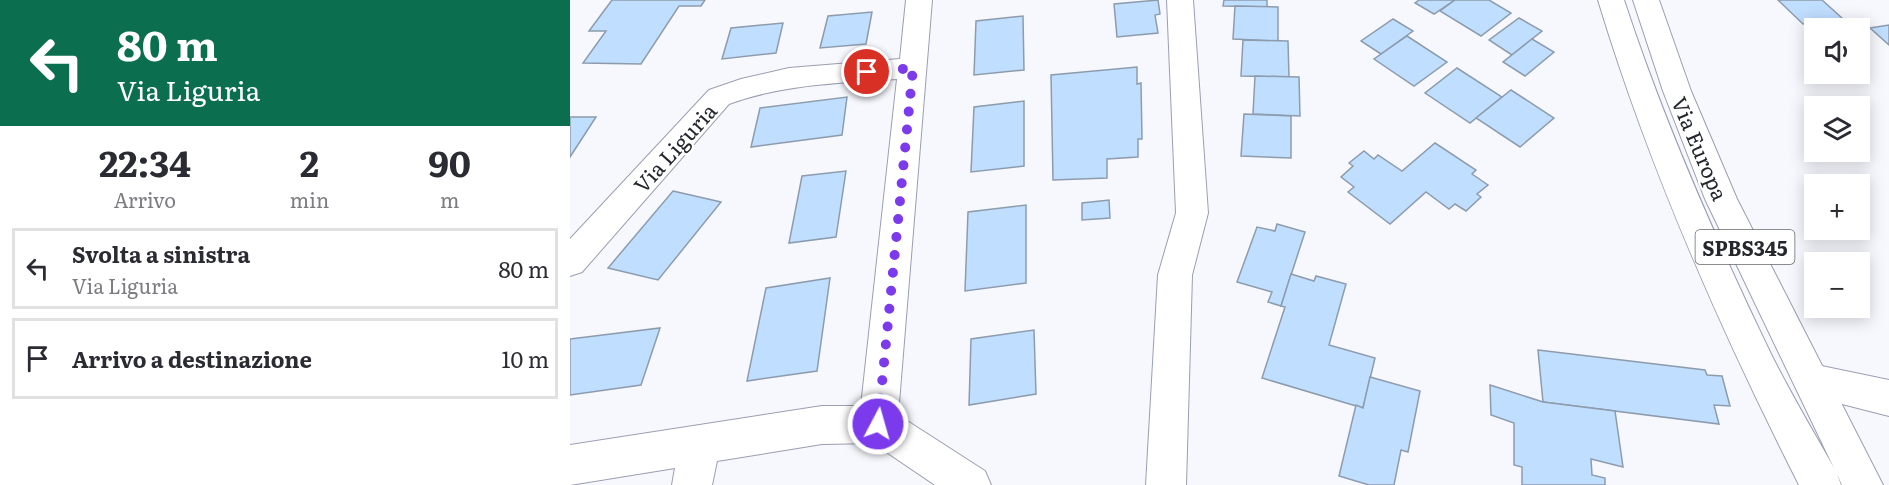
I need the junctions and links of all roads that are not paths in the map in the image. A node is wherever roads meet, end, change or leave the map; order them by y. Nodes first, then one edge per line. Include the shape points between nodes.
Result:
1 (919, 0) edge
2 (1180, 0) edge
3 (1611, 0) edge
4 (1646, 0) edge
5 (913, 68) junction
6 (570, 262) edge
7 (1812, 381) junction
8 (1889, 398) edge
9 (878, 424) junction
10 (700, 444) junction
11 (1161, 464) edge
12 (570, 465) edge
13 (692, 485) edge
14 (971, 485) edge
15 (1821, 485) edge
16 (1863, 485) edge

1 - 5 street
2 - 11 street via 1192,213 1168,275
3 - 15 street, Via Europa / SPBS345 via 1681,194 1760,370
4 - 7 street, Via Europa / SPBS345 via 1677,91 1721,199
5 - 6 street, Via Liguria via 775,80 719,97
5 - 9 street
7 - 8 street
7 - 16 street, Via Europa / SPBS345
9 - 10 street via 822,425
9 - 14 street
10 - 12 street
10 - 13 street

